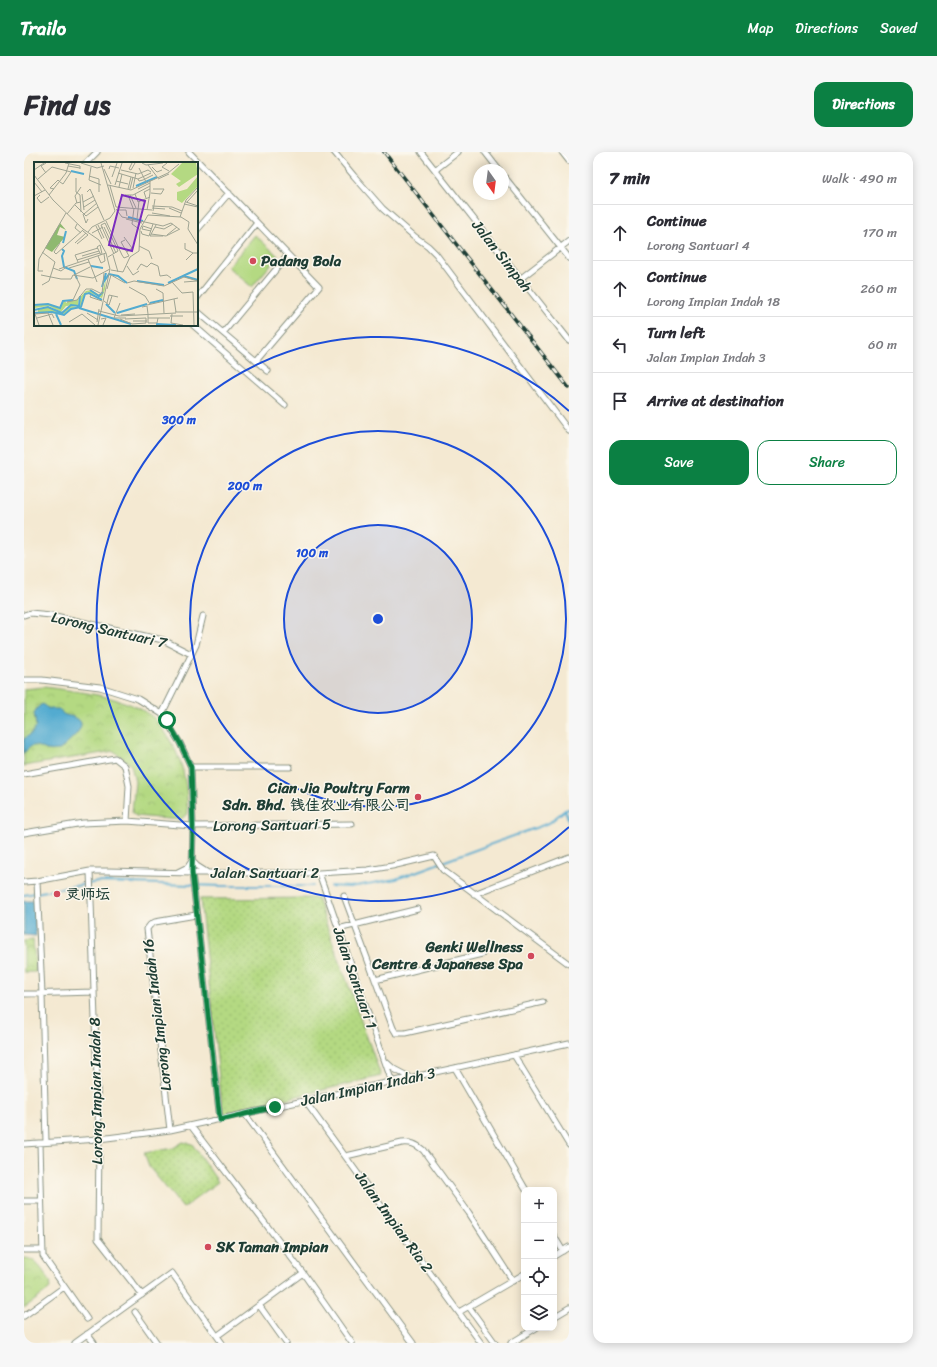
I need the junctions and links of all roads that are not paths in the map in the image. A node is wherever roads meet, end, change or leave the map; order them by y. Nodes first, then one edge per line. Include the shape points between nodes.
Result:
1 (97, 152) edge
2 (189, 152) edge
3 (334, 152) edge
4 (421, 152) edge
5 (458, 152) edge
6 (485, 152) edge
7 (562, 152) edge
8 (569, 160) edge
9 (87, 162) edge
10 (196, 162) edge
11 (198, 164) edge
12 (494, 164) edge
13 (435, 170) junction
14 (509, 183) edge
15 (229, 193) junction
16 (257, 223) junction
17 (198, 229) edge
18 (569, 242) edge
19 (561, 248) junction
20 (288, 255) junction
21 (569, 258) edge
22 (520, 279) junction
23 (198, 297) edge
24 (198, 312) edge
25 (194, 326) edge
26 (223, 333) junction
27 (569, 340) edge
28 (256, 361) junction
29 (268, 372) dead end
30 (285, 405) dead end
31 (569, 431) edge
32 (24, 615) edge
33 (203, 616) dead end
34 (191, 654) junction
35 (24, 680) edge
36 (162, 714) junction
37 (191, 767) junction
38 (290, 767) dead end
39 (24, 774) edge
40 (127, 821) junction
41 (352, 824) dead end
42 (193, 826) junction
43 (24, 833) edge
44 (569, 857) edge
45 (192, 861) junction
46 (176, 873) junction
47 (192, 873) junction
48 (208, 873) junction
49 (319, 873) junction
50 (90, 874) junction
51 (24, 882) edge
52 (37, 884) junction
53 (474, 894) junction
54 (344, 896) dead end
55 (418, 909) dead end
56 (196, 915) junction
57 (355, 925) junction
58 (338, 928) junction
59 (482, 954) dead end
60 (569, 964) edge
61 (375, 980) junction
62 (94, 992) junction
63 (24, 994) edge
64 (42, 994) junction
65 (543, 1002) dead end
66 (568, 1045) edge
67 (514, 1055) junction
68 (384, 1060) junction
69 (455, 1068) junction
70 (411, 1078) junction
71 (392, 1082) junction
72 (306, 1101) junction
73 (245, 1114) junction
74 (220, 1120) junction
75 (191, 1126) junction
76 (170, 1130) junction
77 (98, 1139) junction
78 (43, 1142) junction
79 (24, 1144) edge
80 (569, 1145) edge
81 (346, 1156) junction
82 (524, 1187) edge
83 (24, 1201) edge
84 (41, 1201) junction
85 (557, 1241) edge
86 (569, 1247) edge
87 (24, 1250) edge
88 (42, 1250) junction
89 (563, 1251) junction
90 (557, 1254) edge
91 (303, 1273) junction
92 (521, 1276) edge
93 (513, 1281) junction
94 (64, 1287) junction
95 (142, 1295) junction
96 (259, 1305) junction
97 (469, 1307) junction
98 (569, 1308) edge
99 (135, 1312) dead end
100 (459, 1312) junction
101 (557, 1315) edge
102 (24, 1316) edge
103 (87, 1319) dead end
104 (531, 1331) edge
105 (87, 1334) junction
106 (217, 1336) junction
107 (75, 1343) edge
108 (94, 1343) edge
109 (158, 1343) edge
110 (222, 1343) edge
111 (286, 1343) edge
112 (352, 1343) edge
113 (412, 1343) edge
114 (481, 1343) edge
115 (495, 1343) edge
116 (510, 1343) edge

1 - 9 street
2 - 10 street
3 - 31 street via 383,209 436,254
4 - 13 street, Jalan Simpah
5 - 13 street
6 - 12 street
7 - 8 street
11 - 15 street
13 - 22 street, Jalan Simpah
14 - 19 street
15 - 16 street
15 - 17 street
16 - 20 street
16 - 23 street
18 - 19 street
19 - 21 street
19 - 22 street
20 - 26 street
20 - 28 street via 319,287
22 - 27 street, Jalan Simpah
24 - 26 street
25 - 30 street
26 - 28 street
28 - 29 street
32 - 34 street, Lorong Santuari 7 via 51,615 163,640
33 - 34 street
34 - 36 street
35 - 36 street via 100,687 138,699
36 - 37 street
37 - 38 street
37 - 42 street
39 - 40 street via 115,758 125,766 129,786
40 - 42 street, Lorong Santuari 5
40 - 43 street, Lorong Santuari 5 via 83,823
41 - 42 street, Lorong Santuari 5
42 - 45 street
44 - 53 street
45 - 46 street via 188,867
45 - 47 street
45 - 48 street
46 - 47 street, Jalan Santuari 2
46 - 50 street, Jalan Santuari 2 via 133,871
47 - 48 street, Jalan Santuari 2
47 - 56 street
48 - 49 street, Jalan Santuari 2
49 - 53 street, Jalan Santuari 2 via 368,870 435,858 443,870
49 - 58 street, Jalan Santuari 1
50 - 52 street, Jalan Santuari 2
50 - 62 street, Lorong Impian Indah 8
51 - 52 street, Jalan Santuari 2
52 - 64 street
53 - 60 street
54 - 57 street
55 - 57 street
56 - 74 street
56 - 76 street, Lorong Impian Indah 16 via 155,922 147,929
57 - 58 street
57 - 61 street
58 - 68 street, Jalan Santuari 1
59 - 61 street
61 - 65 street via 393,1028 400,1033
62 - 64 street
62 - 77 street, Lorong Impian Indah 8
63 - 64 street
64 - 78 street
66 - 67 street, Jalan Impian Indah 3
67 - 69 street, Jalan Impian Indah 3
67 - 80 street
68 - 70 street
68 - 71 street, Jalan Santuari 1
69 - 70 street, Jalan Impian Indah 3
69 - 82 street
70 - 71 street, Jalan Impian Indah 3
71 - 72 street, Jalan Impian Indah 3
72 - 73 street, Jalan Impian Indah 3
72 - 81 street, Jalan Impian Ria 2
73 - 74 street, Jalan Impian Indah 3
73 - 113 street
74 - 75 street, Jalan Impian Indah 3
75 - 76 street, Jalan Impian Indah 3
75 - 91 street
76 - 77 street, Jalan Impian Indah 3
77 - 78 street, Jalan Impian Indah 3
77 - 95 street, Lorong Impian Indah 8 via 98,1239
78 - 79 street, Jalan Impian Indah 3
78 - 84 street
81 - 93 street via 402,1143 410,1142 417,1145 469,1213
81 - 100 street, Jalan Impian Ria 2
83 - 84 street
84 - 88 street
85 - 89 street
86 - 89 street
87 - 88 street
88 - 94 street via 43,1256
89 - 90 street
91 - 96 street
91 - 112 street
92 - 93 street
93 - 97 street
94 - 102 street
94 - 103 street
95 - 105 street
95 - 106 street via 172,1273
96 - 106 street
96 - 111 street
97 - 100 street
97 - 115 street
98 - 101 street
99 - 109 street
100 - 114 street, Jalan Impian Ria 2
104 - 116 street
105 - 107 street
105 - 108 street
106 - 110 street

